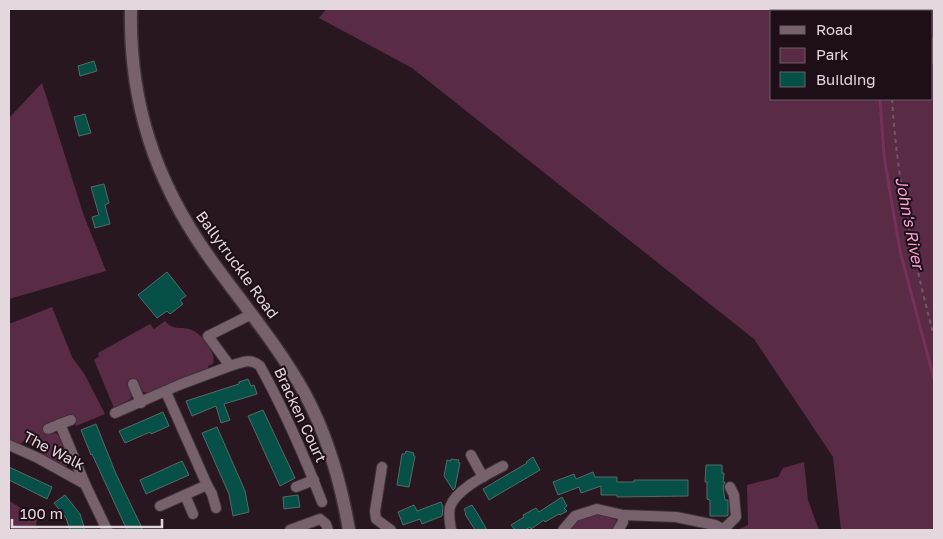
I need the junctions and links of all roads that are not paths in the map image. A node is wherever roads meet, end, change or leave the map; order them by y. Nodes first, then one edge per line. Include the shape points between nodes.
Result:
1 (130, 9) edge
2 (252, 314) junction
3 (230, 366) junction
4 (133, 384) dead end
5 (166, 392) junction
6 (141, 402) junction
7 (114, 414) dead end
8 (71, 420) dead end
9 (60, 424) junction
10 (48, 429) dead end
11 (9, 445) edge
12 (471, 455) dead end
13 (503, 466) dead end
14 (382, 467) dead end
15 (483, 477) junction
16 (314, 480) junction
17 (86, 484) junction
18 (207, 485) junction
19 (296, 487) dead end
20 (730, 488) dead end
21 (184, 495) junction
22 (322, 502) dead end
23 (160, 506) dead end
24 (216, 508) dead end
25 (193, 514) dead end
26 (623, 515) junction
27 (107, 530) edge
28 (290, 530) edge
29 (328, 530) edge
30 (349, 530) edge
31 (392, 530) edge
32 (452, 530) edge
33 (563, 530) edge
34 (618, 530) edge
35 (725, 530) edge

1 - 2 street, Ballytruckle Road via 135,82 157,164 186,223
2 - 3 street via 208,336
2 - 30 street, Ballytruckle Road via 289,366 318,421 336,471
3 - 5 street, Bracken Court
3 - 16 street, Bracken Court via 249,360 260,366
4 - 6 street
5 - 6 street, Bracken Court
5 - 18 street
6 - 7 street, Bracken Court
8 - 9 street, The Walk
9 - 10 street, The Walk
9 - 17 street, The Walk
11 - 17 street, The Walk
12 - 15 street
13 - 15 street
14 - 31 street via 374,511 376,519
15 - 32 street via 460,492 450,506
16 - 19 street, Bracken Court
16 - 22 street, Bracken Court
17 - 27 street, The Walk
18 - 21 street
18 - 24 street
20 - 35 street via 736,517
21 - 23 street
21 - 25 street
26 - 33 street via 597,509 575,516
26 - 34 street
26 - 35 street via 676,517
28 - 29 street via 320,519

